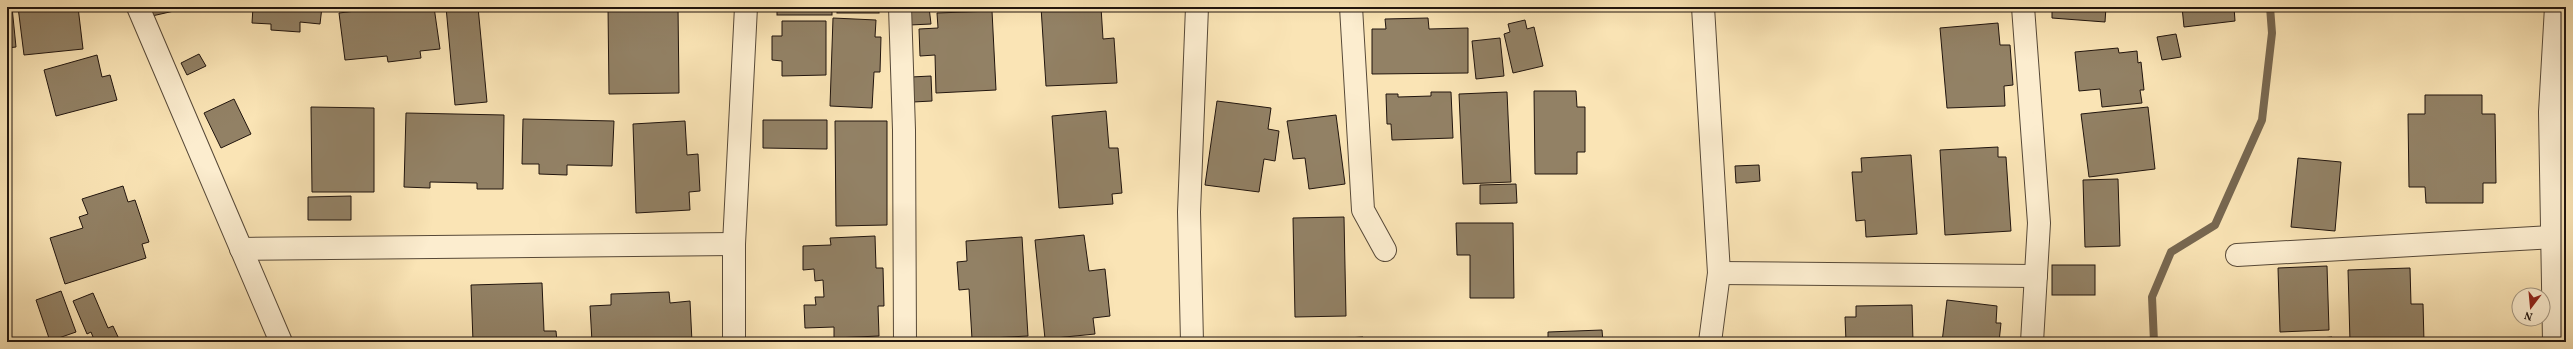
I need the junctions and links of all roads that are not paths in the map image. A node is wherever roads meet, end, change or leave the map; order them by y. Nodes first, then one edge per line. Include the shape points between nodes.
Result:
1 (138, 7) edge
2 (746, 7) edge
3 (900, 7) edge
4 (1197, 7) edge
5 (1350, 7) edge
6 (1703, 7) edge
7 (2023, 7) edge
8 (2556, 7) edge
9 (2553, 237) junction
10 (734, 244) junction
11 (241, 249) junction
12 (1385, 250) dead end
13 (2237, 255) dead end
14 (1719, 273) junction
15 (2036, 276) junction
16 (281, 342) edge
17 (734, 342) edge
18 (905, 342) edge
19 (1192, 342) edge
20 (1710, 342) edge
21 (2032, 342) edge
22 (2554, 342) edge

1 - 11 street
2 - 10 street
3 - 18 street via 904,130
4 - 19 street via 1189,212
5 - 12 street via 1363,210
6 - 14 street
7 - 15 street via 2039,223
8 - 9 street via 2550,112
9 - 13 street
9 - 22 street
10 - 11 street
10 - 17 street
11 - 16 street
14 - 15 street
14 - 20 street
15 - 21 street

